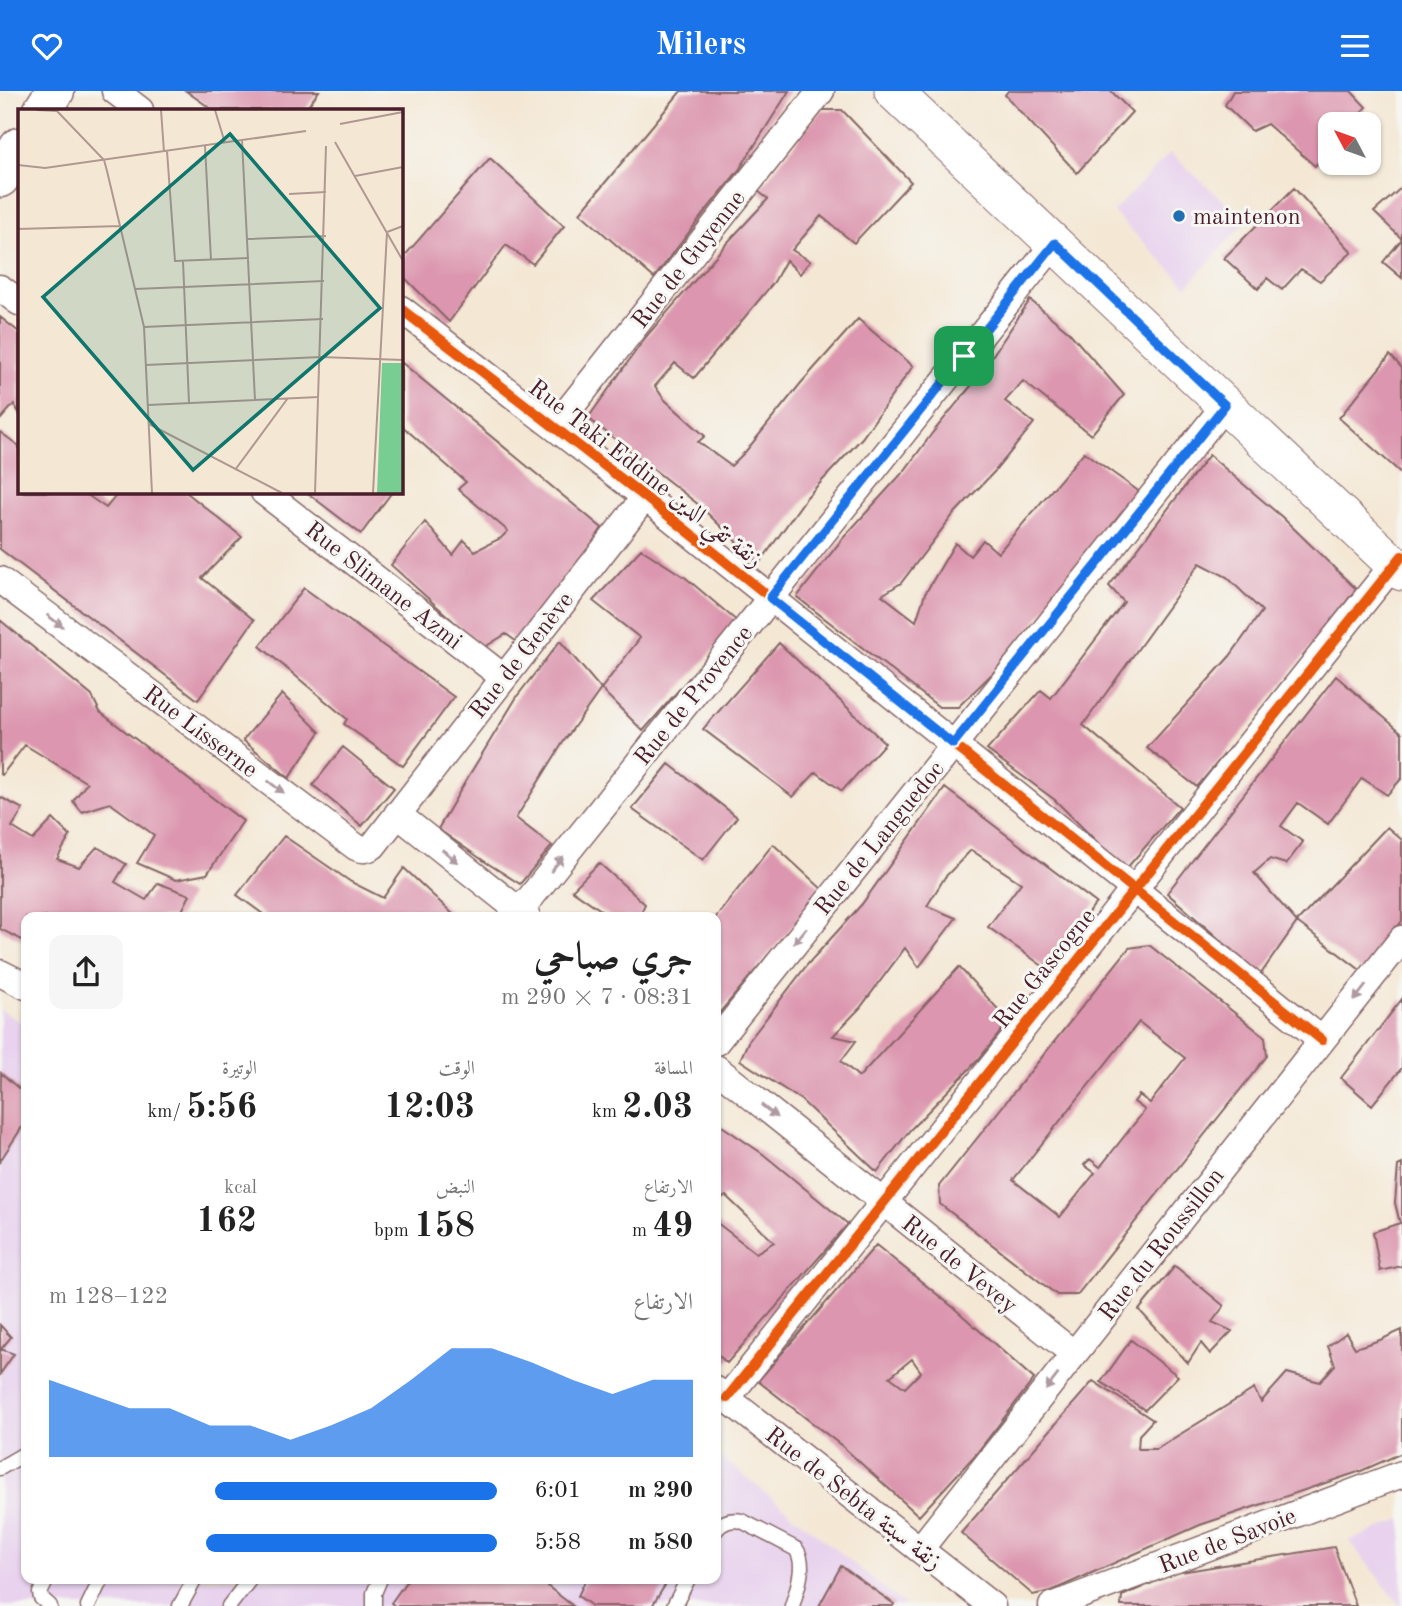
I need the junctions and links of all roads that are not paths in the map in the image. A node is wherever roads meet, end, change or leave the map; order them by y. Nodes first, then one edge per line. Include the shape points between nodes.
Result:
1 (55, 91) edge
2 (115, 91) edge
3 (821, 91) edge
4 (893, 91) edge
5 (44, 109) edge
6 (139, 109) edge
7 (0, 139) edge
8 (18, 147) edge
9 (18, 149) edge
10 (0, 178) edge
11 (1055, 243) junction
12 (0, 288) edge
13 (18, 301) edge
14 (402, 310) edge
15 (1225, 405) junction
16 (555, 426) junction
17 (265, 493) edge
18 (645, 497) junction
19 (1399, 564) edge
20 (0, 580) edge
21 (770, 598) junction
22 (503, 677) junction
23 (953, 744) junction
24 (397, 814) junction
25 (1134, 889) junction
26 (516, 912) edge
27 (522, 912) edge
28 (1402, 939) edge
29 (0, 973) edge
30 (21, 984) edge
31 (721, 1036) edge
32 (1322, 1040) junction
33 (721, 1072) edge
34 (883, 1202) junction
35 (1074, 1354) junction
36 (721, 1394) edge
37 (21, 1456) edge
38 (0, 1468) edge
39 (1402, 1473) edge
40 (721, 1526) edge
41 (920, 1549) junction
42 (44, 1584) edge
43 (99, 1584) edge
44 (192, 1584) edge
45 (246, 1584) edge
46 (378, 1584) edge
47 (685, 1584) edge
48 (50, 1606) edge
49 (88, 1606) edge
50 (180, 1606) edge
51 (229, 1606) edge
52 (374, 1606) edge
53 (674, 1606) edge
54 (792, 1606) edge
55 (992, 1606) edge
56 (1052, 1606) edge

1 - 5 main road
2 - 6 street
3 - 16 street, Rue de Guyenne
4 - 11 main road
7 - 8 street
9 - 10 main road
11 - 15 main road
11 - 21 street, Rue de Provence
12 - 13 street
14 - 16 street, Rue Taki Eddine زنقة تقي الدين
15 - 19 main road
15 - 23 street, Rue de Languedoc
16 - 18 street, Rue Taki Eddine زنقة تقي الدين
17 - 22 street, Rue Slimane Azmi
18 - 21 street, Rue Taki Eddine زنقة تقي الدين
18 - 22 street, Rue de Genève
19 - 25 street, Rue Gascogne
20 -> 24 street, Rue Lisserne via 356,847 373,846
21 - 23 street, Rue Taki Eddine زنقة تقي الدين
27 -> 21 street, Rue de Provence
22 - 24 street, Rue de Genève
23 - 25 street, Rue Taki Eddine زنقة تقي الدين
23 -> 31 street, Rue de Languedoc
24 -> 26 street
25 - 32 street, Rue Taki Eddine زنقة تقي الدين
25 - 34 street, Rue Gascogne
28 -> 32 street, Rue du Roussillon
29 - 30 street
32 - 35 street, Rue du Roussillon
33 -> 34 street, Rue de Vevey
34 - 35 street, Rue de Vevey
34 - 36 street, Rue Gascogne
35 -> 41 street, Rue du Roussillon
36 - 41 street, Rue de Sebta زنقة سبتة
37 - 38 lane
39 - 56 street, Rue de Savoie
40 - 54 lane via 734,1519 742,1521 796,1549 802,1563
41 - 55 street, Rue de Sebta زنقة سبتة
42 - 48 lane via 41,1598
43 - 49 lane
44 - 50 lane
45 - 51 lane
46 - 52 lane
47 - 53 lane

